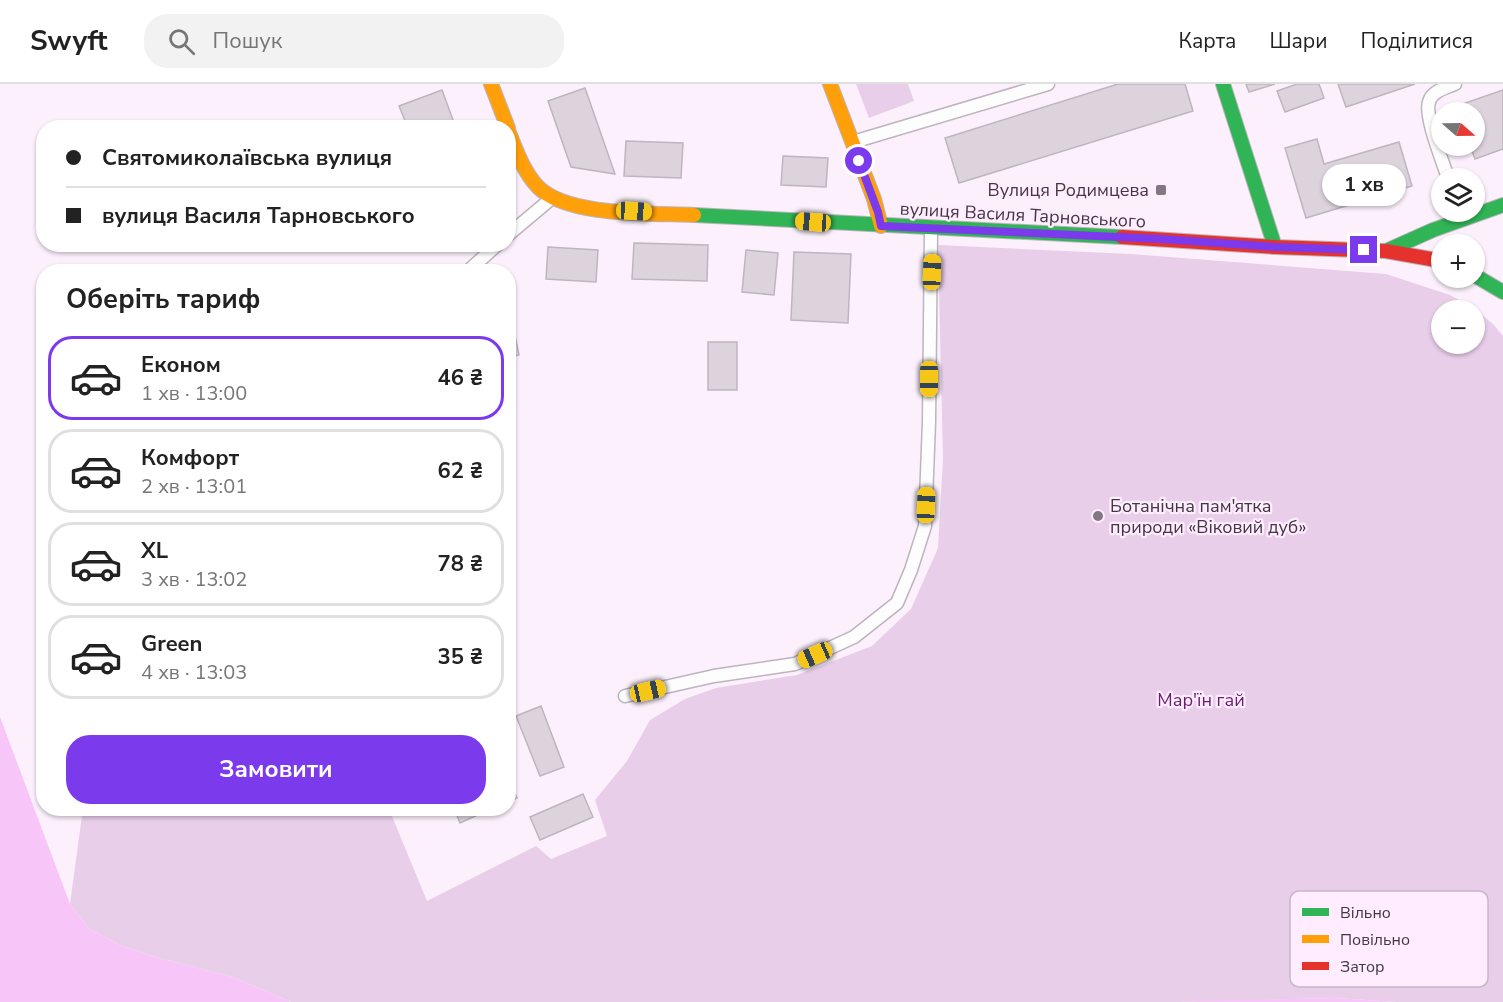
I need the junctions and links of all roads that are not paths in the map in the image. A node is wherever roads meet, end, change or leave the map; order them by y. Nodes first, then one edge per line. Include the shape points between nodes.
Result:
1 (491, 84) edge
2 (830, 84) edge
3 (1048, 84) edge
4 (1223, 84) edge
5 (1455, 84) edge
6 (505, 120) edge
7 (852, 142) junction
8 (516, 148) edge
9 (1446, 168) edge
10 (553, 198) junction
11 (1503, 205) edge
12 (1485, 210) edge
13 (1449, 222) edge
14 (881, 226) junction
15 (516, 228) edge
16 (931, 229) junction
17 (1275, 247) junction
18 (1386, 251) junction
19 (489, 252) edge
20 (1431, 259) edge
21 (476, 264) edge
22 (1485, 281) edge
23 (1503, 292) edge
24 (625, 696) dead end

1 - 6 main road
2 - 7 main road
3 - 7 lane
4 - 17 main road
5 - 9 lane via 1438,90 1428,107
7 - 14 main road
8 - 10 main road via 533,181
10 - 14 main road, вулиця Василя Тарновського via 590,209
10 - 15 lane
11 - 12 main road, вулиця Василя Тарновського
13 - 18 main road, вулиця Василя Тарновського
14 - 16 main road, вулиця Василя Тарновського
16 - 17 main road, вулиця Василя Тарновського
16 - 24 lane via 925,526 897,603 854,637 795,664 714,676
17 - 18 main road, вулиця Василя Тарновського
18 - 20 main road, вулиця Василя Тарновського
19 - 21 lane
22 - 23 main road

